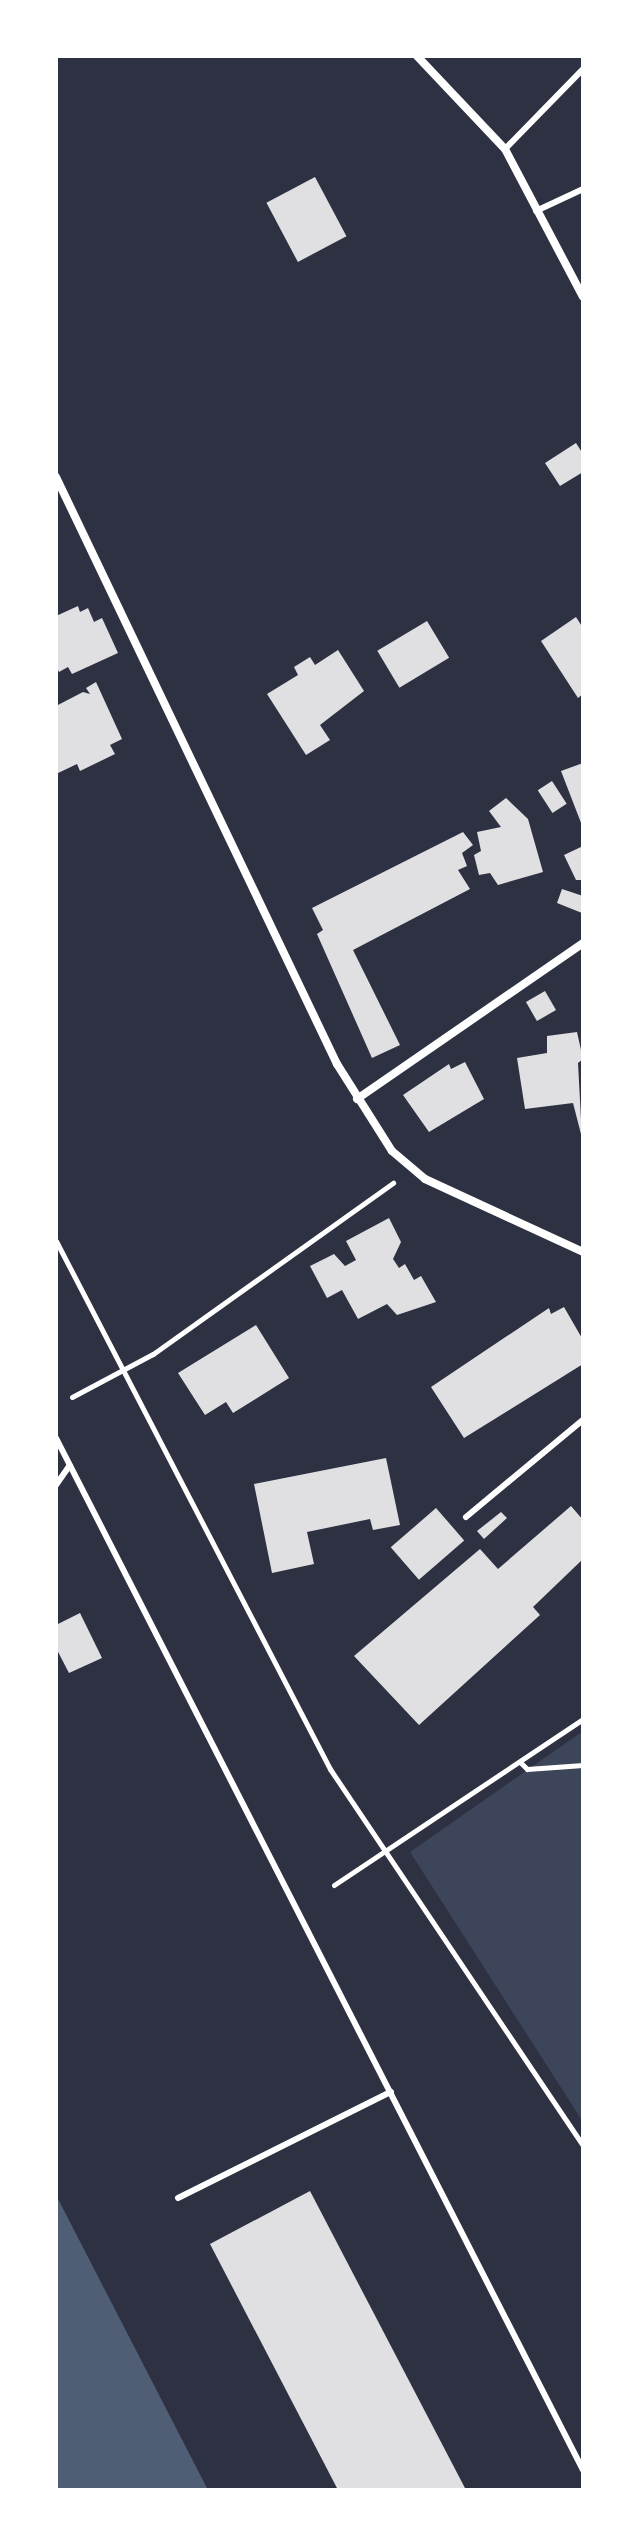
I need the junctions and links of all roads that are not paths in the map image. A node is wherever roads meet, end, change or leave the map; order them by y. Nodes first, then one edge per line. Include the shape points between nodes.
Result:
1 (417, 56) edge
2 (583, 69) edge
3 (505, 149) junction
4 (583, 189) edge
5 (536, 211) junction
6 (583, 297) edge
7 (56, 477) edge
8 (583, 943) edge
9 (357, 1099) junction
10 (583, 1252) edge
11 (583, 1420) edge
12 (56, 1438) edge
13 (70, 1465) junction
14 (56, 1485) edge
15 (466, 1517) dead end
16 (391, 2092) junction
17 (178, 2198) dead end
18 (583, 2470) edge

1 - 3 street
2 - 3 lane
3 - 5 street
4 - 5 lane
5 - 6 street
7 - 9 street
8 - 9 street
9 - 10 street via 409,1169
11 - 15 lane
12 - 13 lane
13 - 14 lane
13 - 16 lane
16 - 17 lane
16 - 18 lane

